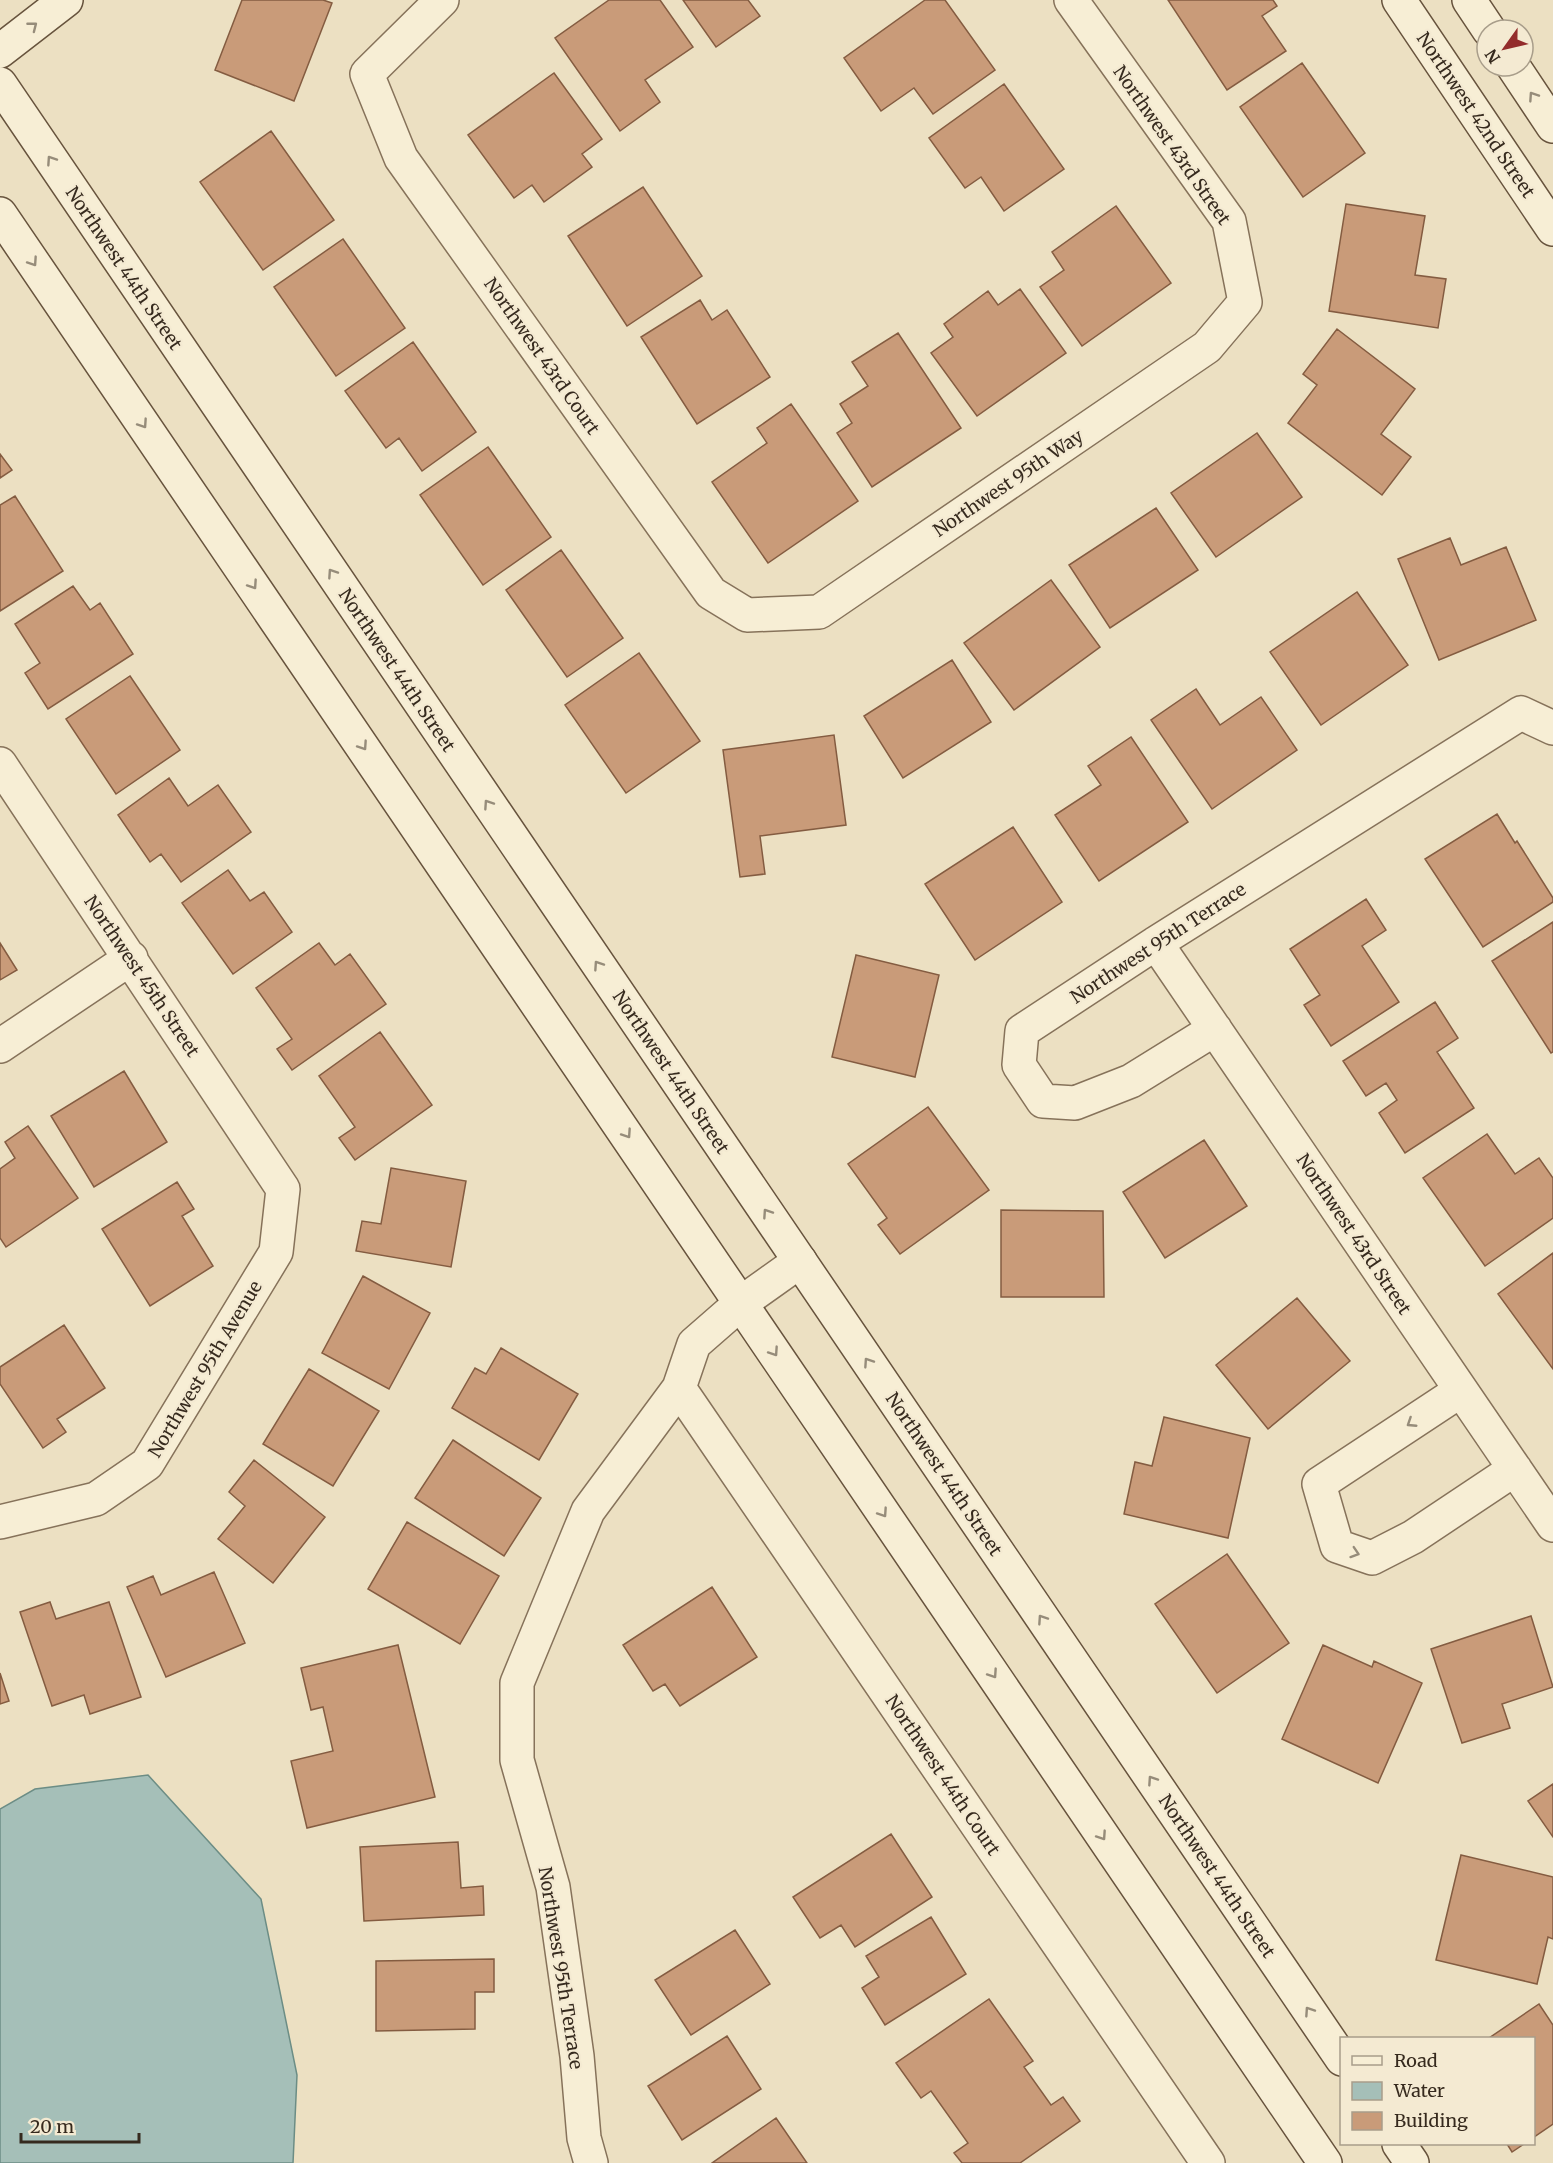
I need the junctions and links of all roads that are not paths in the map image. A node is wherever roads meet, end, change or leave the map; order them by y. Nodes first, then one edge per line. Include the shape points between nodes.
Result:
1 (66, 0) edge
2 (442, 0) edge
3 (1071, 0) edge
4 (1399, 0) edge
5 (1469, 0) edge
6 (1481, 18) edge
7 (0, 51) edge
8 (1521, 78) edge
9 (0, 84) edge
10 (1553, 126) edge
11 (0, 214) edge
12 (1553, 229) edge
13 (1245, 302) joint
14 (747, 615) joint
15 (1553, 728) edge
16 (0, 764) edge
17 (1156, 943) junction
18 (131, 957) junction
19 (1215, 1029) junction
20 (0, 1046) edge
21 (283, 1189) joint
22 (800, 1262) junction
23 (741, 1303) junction
24 (680, 1388) junction
25 (1460, 1391) junction
26 (1515, 1469) junction
27 (0, 1521) edge
28 (1553, 1525) edge
29 (1340, 2058) edge
30 (1400, 2145) edge
31 (591, 2163) edge
32 (1208, 2163) edge
33 (1325, 2163) edge
34 (1412, 2163) edge

7 -> 1 street
2 - 14 street, Northwest 43rd Court via 367,74 401,158 711,593
3 - 13 street, Northwest 43rd Street via 1229,220
4 - 12 street, Northwest 42nd Street
5 - 6 street
10 -> 8 street
22 -> 9 street, Northwest 44th Street
11 -> 23 street
13 - 14 street, Northwest 95th Way via 1207,347 819,612
15 - 17 street, Northwest 95th Terrace via 1521,713
16 - 18 street, Northwest 45th Street
17 - 19 street, Northwest 43rd Street
17 - 19 street, Northwest 95th Terrace via 1022,1031 1019,1065 1043,1101 1076,1103 1131,1081
18 - 20 street
18 - 21 street, Northwest 45th Street
19 - 25 street, Northwest 43rd Street
21 - 27 street, Northwest 95th Avenue via 276,1252 147,1464 96,1499
22 - 23 street, Northwest 95th Terrace
29 -> 22 street, Northwest 44th Street
23 - 24 street, Northwest 95th Terrace via 694,1344
23 -> 33 street
24 - 31 street, Northwest 95th Terrace via 588,1511 516,1683 517,1760 553,1887 577,2056 584,2138
24 - 32 street, Northwest 44th Court
25 - 26 street, Northwest 43rd Street
25 -> 26 street via 1319,1484 1337,1546 1372,1558 1413,1537
26 - 28 street, Northwest 43rd Street
30 - 34 street

